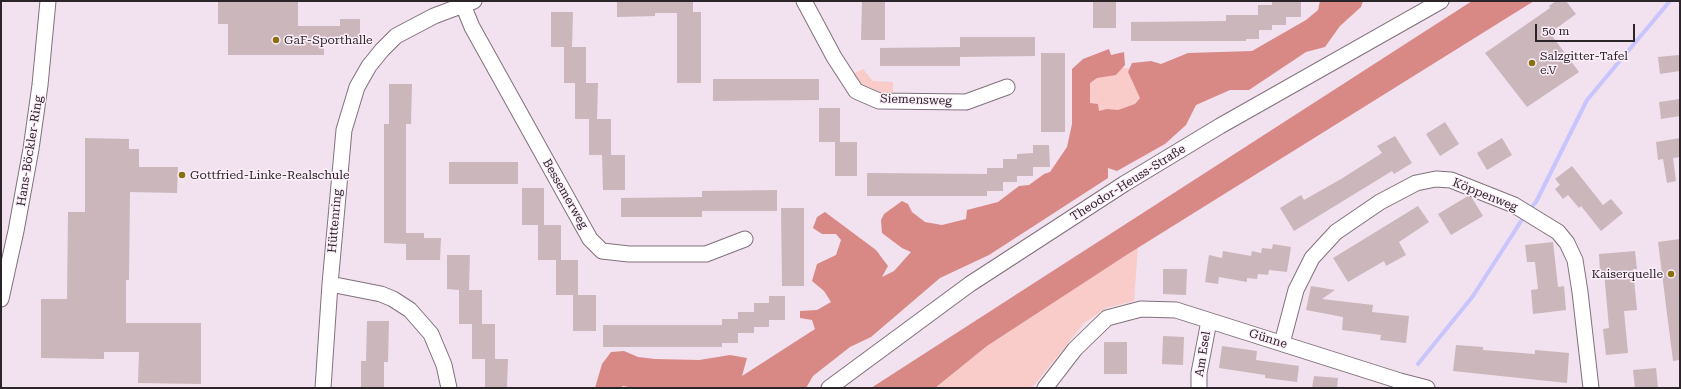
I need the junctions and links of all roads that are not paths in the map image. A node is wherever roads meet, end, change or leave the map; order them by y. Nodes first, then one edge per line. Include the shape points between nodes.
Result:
1 (48, 1) edge
2 (804, 1) edge
3 (1441, 1) edge
4 (468, 3) edge
5 (1419, 6) edge
6 (1007, 87) dead end
7 (745, 239) dead end
8 (330, 284) junction
9 (1, 299) edge
10 (1209, 321) junction
11 (1282, 343) junction
12 (323, 388) edge
13 (449, 388) edge
14 (829, 388) edge
15 (1045, 388) edge
16 (1199, 388) edge
17 (1427, 388) edge
18 (1591, 388) edge

1 - 9 street, Hans-Böckler-Ring via 31,149
2 - 6 street, Siemensweg via 834,57 856,91 879,101 966,102
3 - 5 street, Theodor-Heuss-Straße
4 - 7 street, Bessemerweg via 478,38 590,239 602,251 629,254 706,254
4 - 8 street, Hüttenring via 396,36 369,66 357,87 344,130
5 - 14 street, Theodor-Heuss-Straße via 1124,184 970,284
8 - 12 street, Hüttenring
8 - 13 street via 381,294 410,310 431,334 444,365
10 - 11 street, Günne
10 - 15 street, Günne via 1176,310 1162,309 1141,309 1107,318 1075,349
10 - 16 street, Am Esel via 1199,373
11 - 17 street, Günne
11 - 18 street, Köppenweg via 1296,290 1305,271 1312,258 1336,232 1380,202 1416,183 1436,179 1451,180 1514,205 1558,232 1567,243 1575,260

